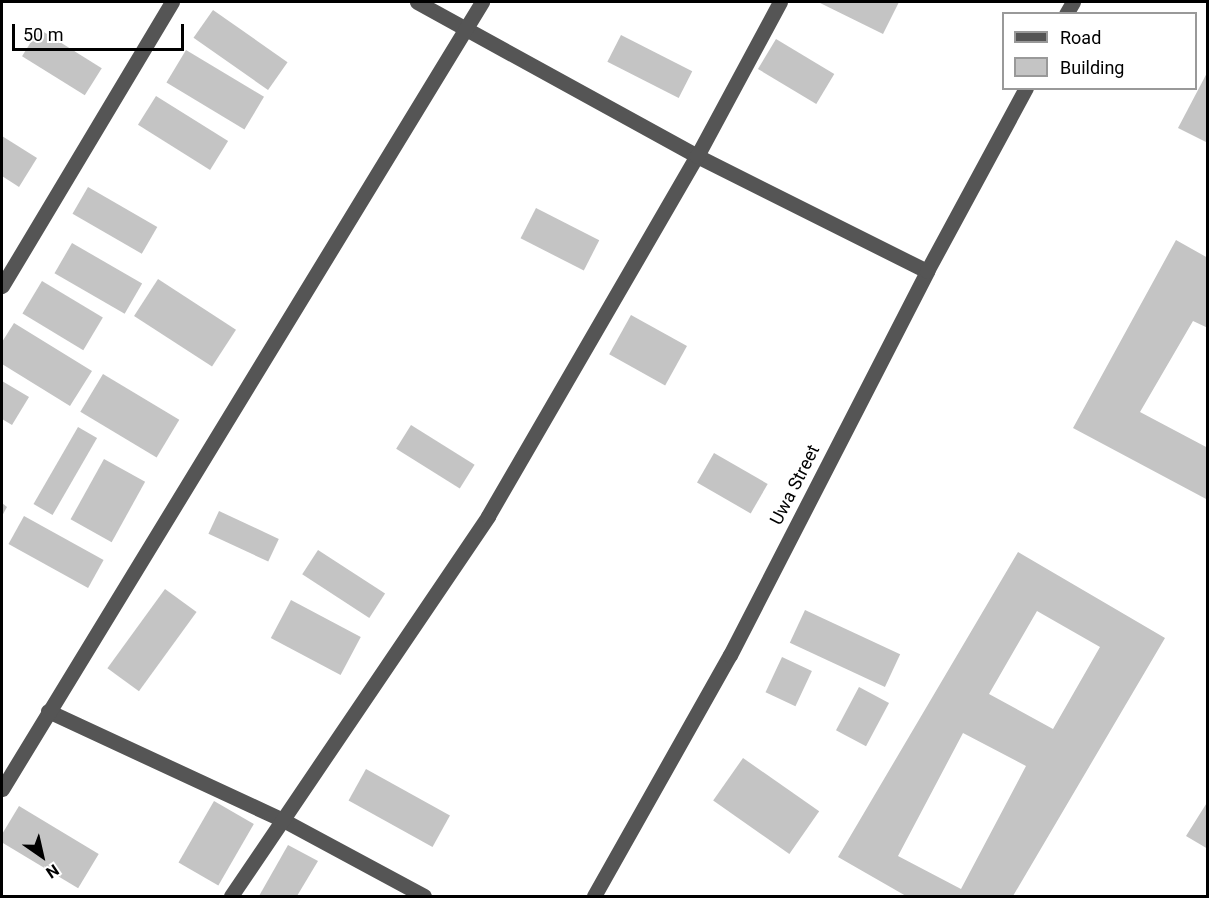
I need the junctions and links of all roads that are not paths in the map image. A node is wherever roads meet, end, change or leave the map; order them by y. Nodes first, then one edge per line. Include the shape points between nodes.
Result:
1 (172, 2) edge
2 (417, 2) edge
3 (482, 2) edge
4 (780, 2) edge
5 (465, 28) junction
6 (1025, 90) edge
7 (698, 156) junction
8 (927, 271) junction
9 (2, 286) edge
10 (48, 711) junction
11 (2, 789) edge
12 (283, 820) junction
13 (231, 897) edge
14 (424, 897) edge
15 (594, 897) edge

1 - 9 street
2 - 5 street
3 - 5 street
4 - 7 street
5 - 7 street
5 - 10 street
6 - 8 street, Uwa Street
7 - 8 street
7 - 12 street via 488,516
8 - 15 street, Uwa Street via 730,656
10 - 11 street
10 - 12 street
12 - 13 street
12 - 14 street

